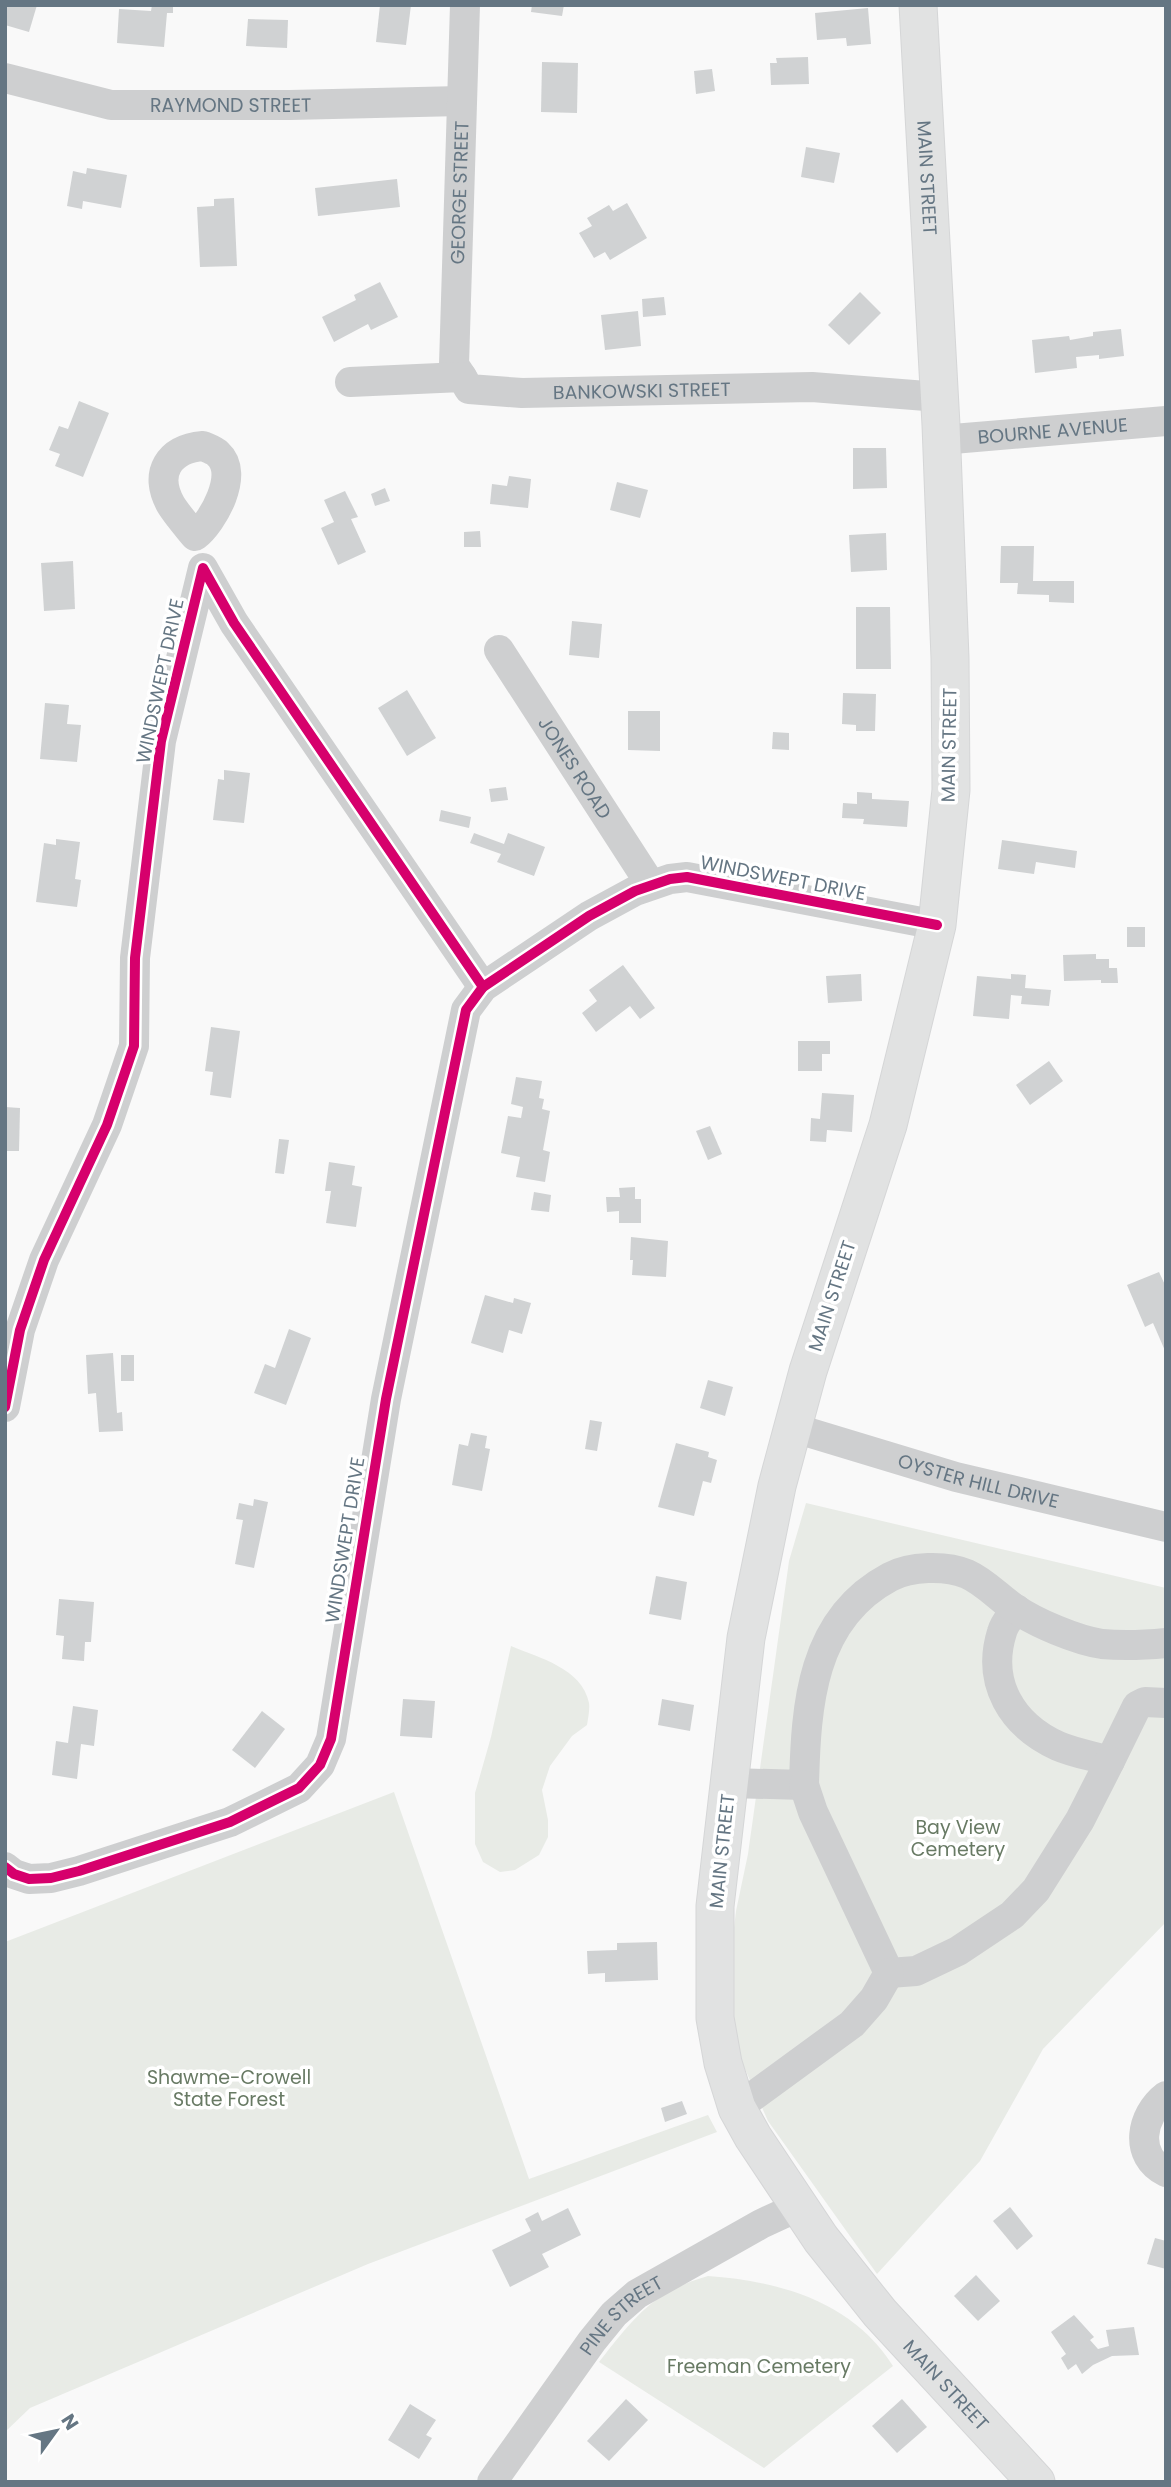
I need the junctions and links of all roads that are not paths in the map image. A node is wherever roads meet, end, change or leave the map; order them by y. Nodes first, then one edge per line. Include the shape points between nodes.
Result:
1 (465, 5) edge
2 (918, 5) edge
3 (5, 78) edge
4 (461, 101) junction
5 (462, 377) junction
6 (350, 382) dead end
7 (939, 397) junction
8 (1166, 421) edge
9 (941, 440) junction
10 (195, 536) dead end
11 (203, 568) junction
12 (499, 650) dead end
13 (651, 885) junction
14 (937, 925) junction
15 (482, 987) junction
16 (5, 1407) edge
17 (794, 1427) junction
18 (1166, 1527) edge
19 (1016, 1609) junction
20 (1166, 1643) edge
21 (1166, 1703) edge
22 (1110, 1761) junction
23 (730, 1783) junction
24 (804, 1785) junction
25 (5, 1867) edge
26 (889, 1973) junction
27 (1166, 2096) edge
28 (737, 2108) junction
29 (1166, 2172) edge
30 (800, 2206) junction
31 (492, 2482) edge
32 (1036, 2482) edge

1 - 4 street, GEORGE STREET
2 - 7 main road, MAIN STREET
3 - 4 street, RAYMOND STREET via 111,105
4 - 5 street, GEORGE STREET via 454,365
5 - 6 street, BANKOWSKI STREET
5 - 7 street, BANKOWSKI STREET via 469,389 522,393 812,387
7 - 9 main road, MAIN STREET
8 - 9 street, BOURNE AVENUE
9 - 14 main road, MAIN STREET via 951,790
10 - 11 street, WINDSWEPT DRIVE
11 - 15 street, WINDSWEPT DRIVE via 234,623
11 - 16 street, WINDSWEPT DRIVE via 161,741 135,958 134,1046 107,1125 44,1260 20,1330
12 - 13 street, JONES ROAD
13 - 14 street, WINDSWEPT DRIVE via 687,877
13 - 15 street, WINDSWEPT DRIVE via 589,916
14 - 17 main road, MAIN STREET via 888,1125
15 - 25 street, WINDSWEPT DRIVE via 466,1010 431,1170 386,1399 331,1739 320,1765 299,1788 230,1822 79,1871 29,1879
17 - 18 street, OYSTER HILL DRIVE via 956,1477
17 - 23 main road, MAIN STREET via 746,1638
19 - 20 street via 1061,1632 1101,1643
19 - 22 street via 1002,1630 998,1657 1000,1687 1011,1710 1031,1730 1059,1746
19 - 24 street via 965,1573 930,1567 900,1571 875,1584 849,1606 829,1636 818,1665 808,1707
21 - 22 street via 1137,1706
22 - 26 street via 1036,1890 1012,1915 958,1951 916,1971
23 - 24 street
23 - 28 main road, MAIN STREET via 715,1906 713,1969 717,2029
24 - 26 street
26 - 28 street via 852,2024
27 - 29 street via 1154,2105 1143,2134 1152,2160
28 - 30 main road, MAIN STREET
30 - 31 street, PINE STREET via 637,2294 614,2314
30 - 32 main road, MAIN STREET via 864,2295

